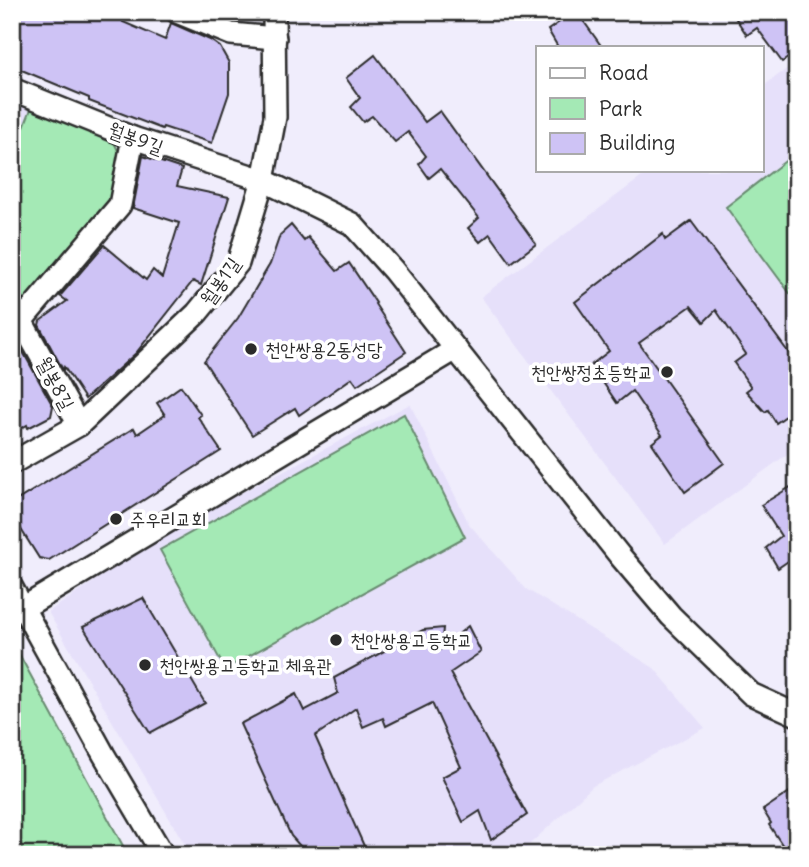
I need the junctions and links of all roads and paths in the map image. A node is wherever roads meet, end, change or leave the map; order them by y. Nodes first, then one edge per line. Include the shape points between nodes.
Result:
1 (177, 12) edge
2 (274, 12) edge
3 (275, 38) junction
4 (12, 89) edge
5 (133, 138) junction
6 (263, 180) junction
7 (17, 312) edge
8 (456, 349) junction
9 (79, 425) junction
10 (12, 463) edge
11 (12, 588) edge
12 (23, 608) junction
13 (797, 715) edge
14 (163, 855) edge

1 - 3 street via 231,34
2 - 3 street, 월봉1길
3 - 6 street, 월봉1길 via 275,117
4 - 5 street, 월봉9길
5 - 6 street, 월봉9길
5 - 7 street via 120,205
6 - 8 street, 월봉9길 via 352,224
6 - 9 street, 월봉1길 via 238,263 197,313
7 - 9 street, 월봉8길
8 - 12 street
8 - 13 street, 월봉9길 via 671,616 751,694
9 - 10 street, 월봉1길
11 - 12 street
12 - 14 street

